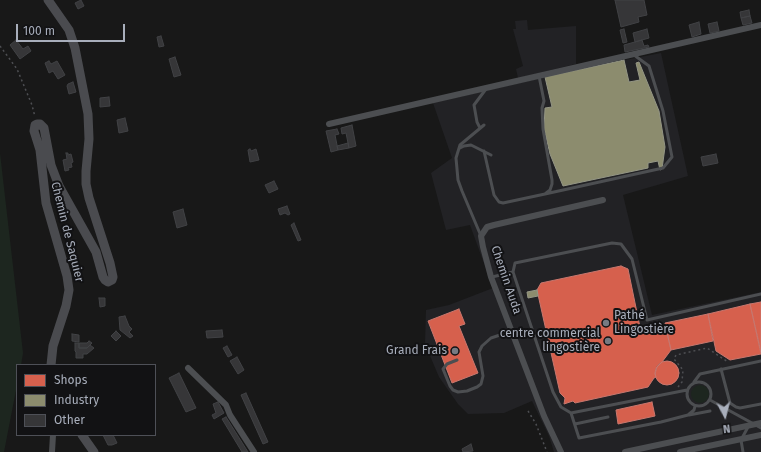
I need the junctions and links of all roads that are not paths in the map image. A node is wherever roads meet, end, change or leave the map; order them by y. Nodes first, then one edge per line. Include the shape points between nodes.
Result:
1 (48, 0) edge
2 (761, 25) edge
3 (632, 54) junction
4 (539, 76) junction
5 (486, 88) junction
6 (328, 124) dead end
7 (484, 126) dead end
8 (480, 128) junction
9 (458, 150) junction
10 (484, 151) junction
11 (491, 155) dead end
12 (545, 194) junction
13 (603, 200) dead end
14 (481, 236) junction
15 (514, 272) junction
16 (491, 278) junction
17 (761, 294) edge
18 (512, 331) junction
19 (457, 360) dead end
20 (761, 361) edge
21 (51, 364) edge
22 (188, 368) dead end
23 (721, 369) junction
24 (694, 382) junction
25 (687, 390) junction
26 (710, 400) junction
27 (761, 404) edge
28 (695, 406) junction
29 (710, 411) dead end
30 (571, 413) junction
31 (688, 415) junction
32 (608, 417) dead end
33 (761, 423) edge
34 (575, 424) junction
35 (751, 425) junction
36 (761, 428) edge
37 (761, 435) edge
38 (53, 436) edge
39 (83, 436) edge
40 (741, 440) junction
41 (52, 452) edge
42 (94, 452) edge
43 (254, 452) edge
44 (560, 452) edge
45 (625, 452) edge
46 (680, 452) edge
47 (743, 452) edge

1 - 21 street, Chemin de Saquier via 69,30 75,48 88,114 86,184 113,279 105,280 96,252 61,190 51,165 44,128 37,124 34,131 40,150 46,203 69,290
2 - 3 street
3 - 4 street
3 - 12 lane via 649,66 663,111 672,157 663,168
4 - 5 street
4 - 12 lane via 544,101 543,129 552,180 551,188
5 - 6 street
5 - 8 lane via 474,105
7 - 8 lane
8 - 9 lane via 460,145
9 - 10 lane via 469,145
9 - 14 lane via 458,180
10 - 11 lane
10 - 12 lane via 494,195 500,202
13 - 14 street, Chemin Auda via 494,225 487,228
14 - 16 street, Chemin Auda
15 - 16 lane
15 - 17 lane via 515,263 612,243 621,244 632,259 647,320
15 - 30 lane via 553,392 561,407
16 - 18 street, Chemin Auda
18 - 19 lane via 491,338 482,346 479,352 483,380 478,387 458,392 450,386 443,369 447,364
18 - 44 street, Chemin Auda
20 - 23 lane
22 - 43 street via 226,405
23 - 24 lane via 700,374
23 - 27 lane via 730,403 743,408
24 - 25 lane
24 - 26 lane via 708,386 711,392
25 - 28 lane via 687,398
25 - 30 lane
26 - 28 lane via 704,405
26 - 35 lane
28 - 31 lane
29 - 31 lane
30 - 34 lane
31 - 34 lane via 579,438
32 - 34 lane
33 - 35 street
35 - 36 lane
35 - 40 lane via 745,430
35 - 45 street
37 - 40 street
38 - 41 street
39 - 42 street
40 - 46 street
40 - 47 lane

